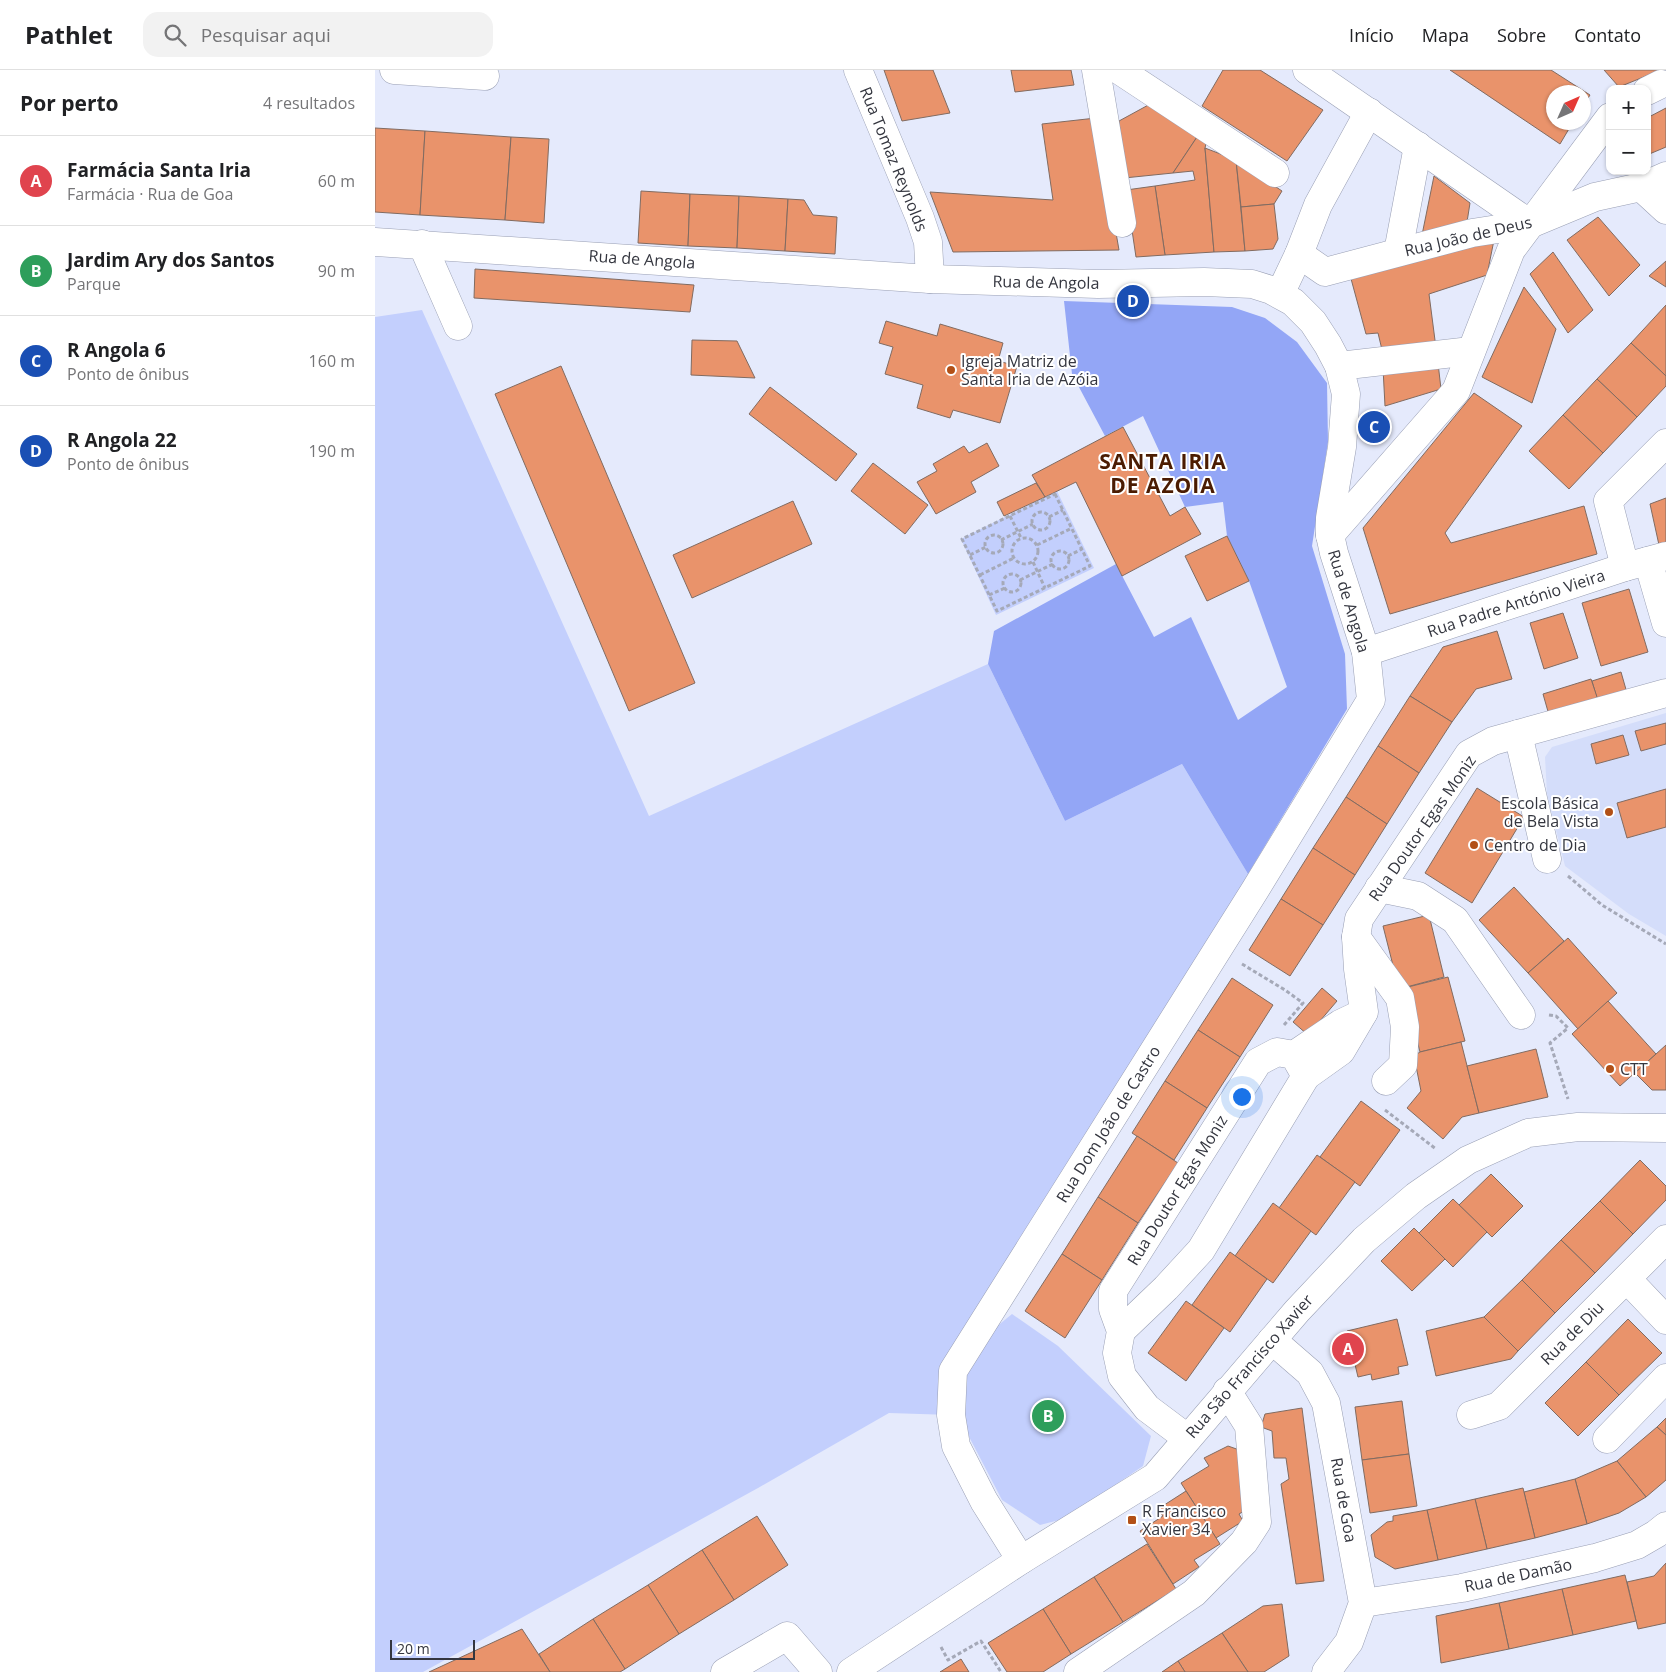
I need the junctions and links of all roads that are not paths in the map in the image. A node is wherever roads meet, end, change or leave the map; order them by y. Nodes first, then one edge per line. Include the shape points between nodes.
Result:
1 (394, 70) edge
2 (858, 70) edge
3 (1096, 70) edge
4 (1119, 70) edge
5 (1307, 70) edge
6 (485, 76) dead end
7 (1369, 112) junction
8 (1606, 122) edge
9 (1418, 146) junction
10 (1275, 173) dead end
11 (1666, 176) edge
12 (1641, 187) junction
13 (1666, 210) edge
14 (1122, 223) dead end
15 (1530, 224) junction
16 (375, 242) edge
17 (422, 244) junction
18 (1398, 252) junction
19 (1299, 254) junction
20 (930, 279) junction
21 (1280, 294) junction
22 (458, 326) dead end
23 (1471, 352) junction
24 (1339, 366) junction
25 (1666, 443) edge
26 (1330, 535) junction
27 (1646, 561) edge
28 (1666, 623) edge
29 (1366, 652) junction
30 (1666, 693) edge
31 (1371, 700) joint
32 (1518, 734) junction
33 (1547, 859) road end
34 (1379, 888) junction
35 (1356, 937) junction
36 (1521, 1015) road end
37 (1300, 1065) junction
38 (1386, 1081) road end
39 (1666, 1128) edge
40 (1666, 1239) edge
41 (1627, 1278) junction
42 (1666, 1320) edge
43 (1121, 1331) junction
44 (1271, 1340) junction
45 (1666, 1378) edge
46 (1227, 1391) junction
47 (1471, 1415) dead end
48 (1187, 1438) junction
49 (1607, 1439) dead end
50 (1666, 1526) edge
51 (1021, 1560) junction
52 (1363, 1603) junction
53 (725, 1672) edge
54 (818, 1672) edge
55 (851, 1672) edge
56 (1079, 1672) edge
57 (1326, 1672) edge

1 - 6 street
2 - 20 street, Rua Tomaz Reynolds via 920,218 927,242
3 - 14 street
4 - 10 street
5 - 7 street
7 - 9 street
7 - 19 street via 1319,204
8 - 15 street
9 - 15 street
9 - 18 street
11 - 12 street, Rua João de Deus
12 - 13 street
12 - 15 street, Rua João de Deus via 1595,197
15 - 18 street, Rua João de Deus via 1472,233
15 - 23 street via 1511,250
16 - 17 street, Rua de Angola
17 - 20 street, Rua de Angola
17 - 22 street
18 - 19 street, Rua João de Deus via 1325,272
19 - 21 street
20 - 21 street, Rua de Angola via 1098,284 1223,282 1252,284
21 - 24 street, Rua de Angola via 1313,322
23 - 24 street
23 - 26 street via 1456,391
24 - 26 street, Rua de Angola via 1345,405
25 - 27 street via 1608,501
26 - 29 street, Rua de Angola
27 - 28 street
27 - 29 street, Rua Padre António Vieira
29 - 31 street, Rua de Angola
30 - 32 street, Rua Doutor Egas Moniz
31 - 51 street, Rua Dom João de Castro via 953,1371 951,1415 956,1446 984,1501
32 - 33 street
32 - 34 street, Rua Doutor Egas Moniz via 1493,741 1469,754
34 - 35 street, Rua Doutor Egas Moniz via 1359,919
34 - 36 street via 1418,896 1455,920
35 - 37 street, Rua Doutor Egas Moniz via 1364,1012 1340,1024
35 - 38 street via 1400,998 1405,1027 1403,1065
37 - 43 street, Rua Doutor Egas Moniz via 1201,1250
37 - 43 street, Rua Doutor Egas Moniz via 1277,1052 1258,1062 1113,1290 1113,1308
39 - 44 street, Rua São Francisco Xavier via 1578,1128 1527,1133 1468,1160 1416,1196 1363,1240
40 - 41 street, Rua de Diu
41 - 42 street
41 - 47 street, Rua de Diu via 1499,1406
43 - 48 street, Rua Doutor Egas Moniz via 1117,1353 1122,1376 1147,1408
44 - 46 street, Rua São Francisco Xavier
44 - 52 street, Rua de Goa via 1310,1373 1326,1403
45 - 49 street
46 - 48 street, Rua São Francisco Xavier
46 - 56 street via 1249,1426 1257,1522 1244,1542 1195,1593
48 - 51 street, Rua São Francisco Xavier via 1155,1477
50 - 52 street, Rua de Damão via 1637,1545 1595,1558 1462,1588
51 - 55 street, Rua São Francisco Xavier
52 - 57 street via 1349,1642
53 - 54 street via 787,1636

